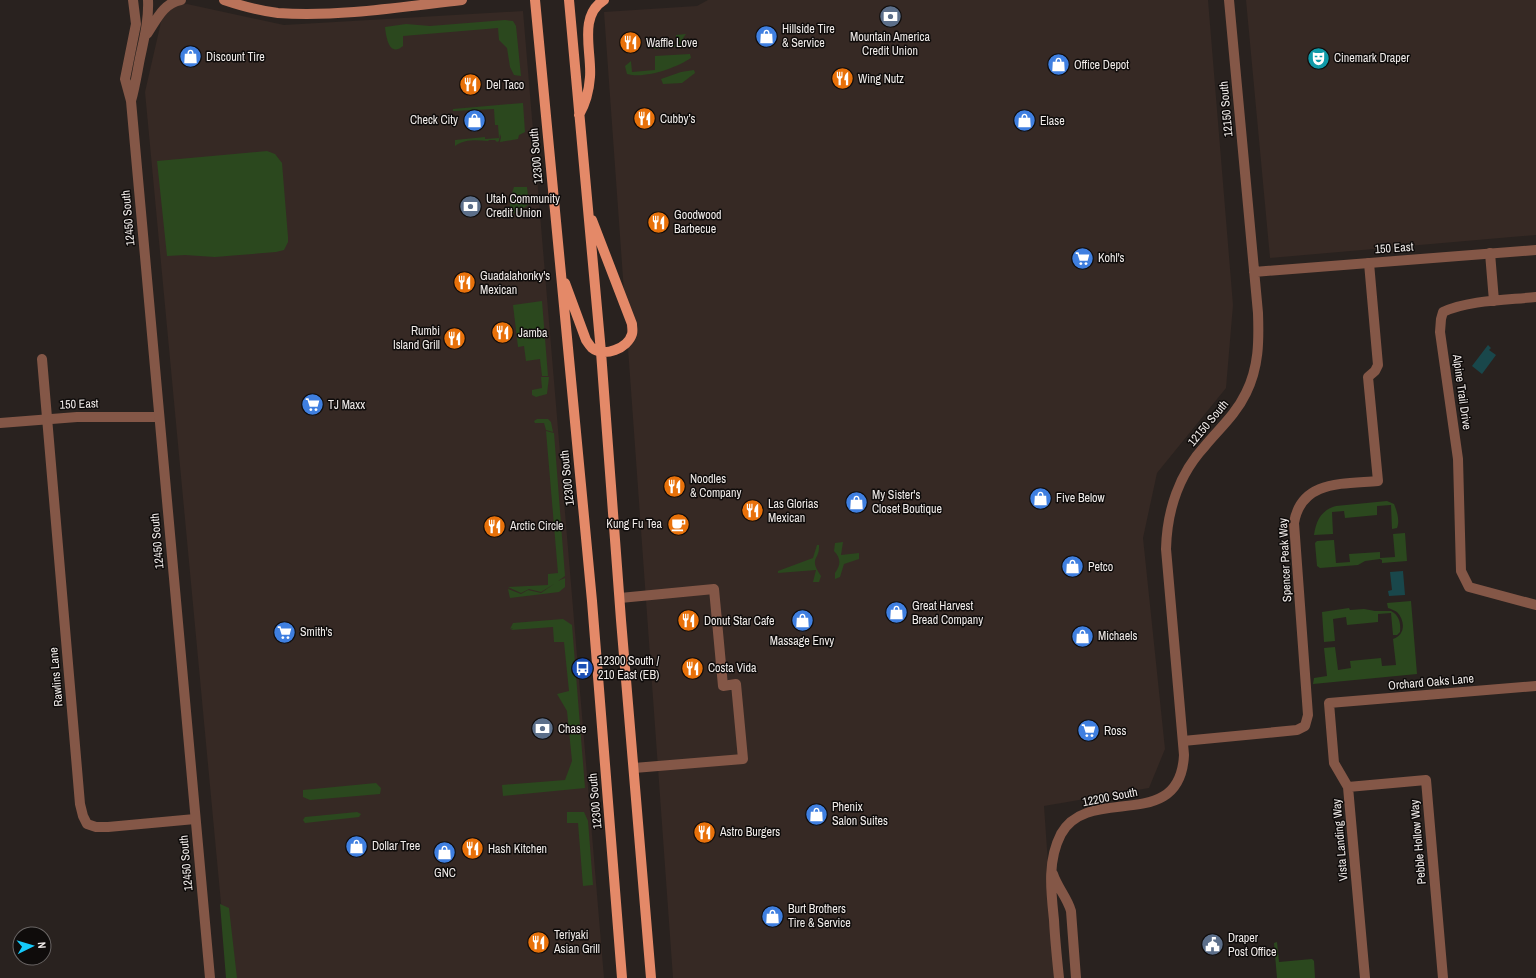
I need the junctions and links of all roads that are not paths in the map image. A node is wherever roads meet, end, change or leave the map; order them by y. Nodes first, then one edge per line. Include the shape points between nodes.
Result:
1 (133, 0) edge
2 (148, 0) edge
3 (181, 0) edge
4 (224, 0) edge
5 (462, 0) edge
6 (535, 0) edge
7 (569, 0) edge
8 (604, 0) edge
9 (1229, 0) edge
10 (145, 35) junction
11 (131, 101) junction
12 (579, 115) junction
13 (587, 207) junction
14 (1536, 250) edge
15 (1490, 254) junction
16 (1369, 263) junction
17 (560, 270) junction
18 (1254, 272) junction
19 (1536, 298) edge
20 (1494, 301) junction
21 (601, 352) junction
22 (42, 359) dead end
23 (159, 417) junction
24 (47, 419) junction
25 (0, 423) edge
26 (620, 598) junction
27 (1536, 605) edge
28 (1536, 686) edge
29 (1329, 703) joint
30 (1183, 741) junction
31 (634, 768) junction
32 (1174, 786) joint
33 (1348, 787) junction
34 (195, 819) junction
35 (1052, 864) junction
36 (210, 978) edge
37 (622, 978) edge
38 (651, 978) edge
39 (1059, 978) edge
40 (1076, 978) edge
41 (1365, 978) edge
42 (1443, 978) edge

1 - 11 street, 12450 South via 136,24 125,78
2 - 10 street, 12450 South
3 - 10 street via 169,4 160,12
4 - 5 main road via 277,13 315,14
6 - 17 main road, 12300 South
7 - 12 main road
8 - 12 main road via 593,11 588,24 590,77 586,103
9 - 18 street, 12150 South
10 - 11 street, 12450 South
11 - 23 street, 12450 South
12 - 13 main road
13 - 21 main road
13 - 21 main road via 632,324 633,333 629,340 616,350
14 - 15 street, 150 East
15 - 16 street, 150 East
15 - 20 street
16 - 18 street, 150 East
16 - 30 street, Spencer Peak Way via 1378,365 1368,377 1378,481 1334,485 1316,490 1300,503 1294,523 1307,721 1305,726 1297,730
17 - 21 main road via 586,340 592,348
17 - 37 main road, 12300 South via 592,608
18 - 30 street, 12150 South via 1258,344 1251,380 1234,414 1199,452 1185,474 1173,502 1168,527 1167,557
19 - 20 street, Alpine Trail Drive
20 - 27 street, Alpine Trail Drive via 1453,307 1443,312 1441,319 1440,332 1458,459 1461,571 1469,587
21 - 26 main road
22 - 24 street, Rawlins Lane
23 - 24 street, 150 East
23 - 34 street, 12450 South
24 - 25 street, 150 East
24 - 34 street, Rawlins Lane via 83,816 87,824 96,827
26 - 31 main road
26 - 31 street via 714,589 723,686 736,684 743,759
28 - 29 street, Orchard Oaks Lane
29 - 33 street, Vista Landing Way via 1334,763
30 - 32 street, 12150 South via 1182,771
31 - 38 main road
32 - 35 street, 12200 South via 1166,795 1154,801 1087,813 1076,819 1061,834
33 - 41 street, Vista Landing Way
33 - 42 street, Pebble Hollow Way via 1426,780
34 - 36 street, 12450 South
35 - 39 street, 12200 South via 1051,885
35 - 40 street, 12200 South via 1055,880 1071,911

